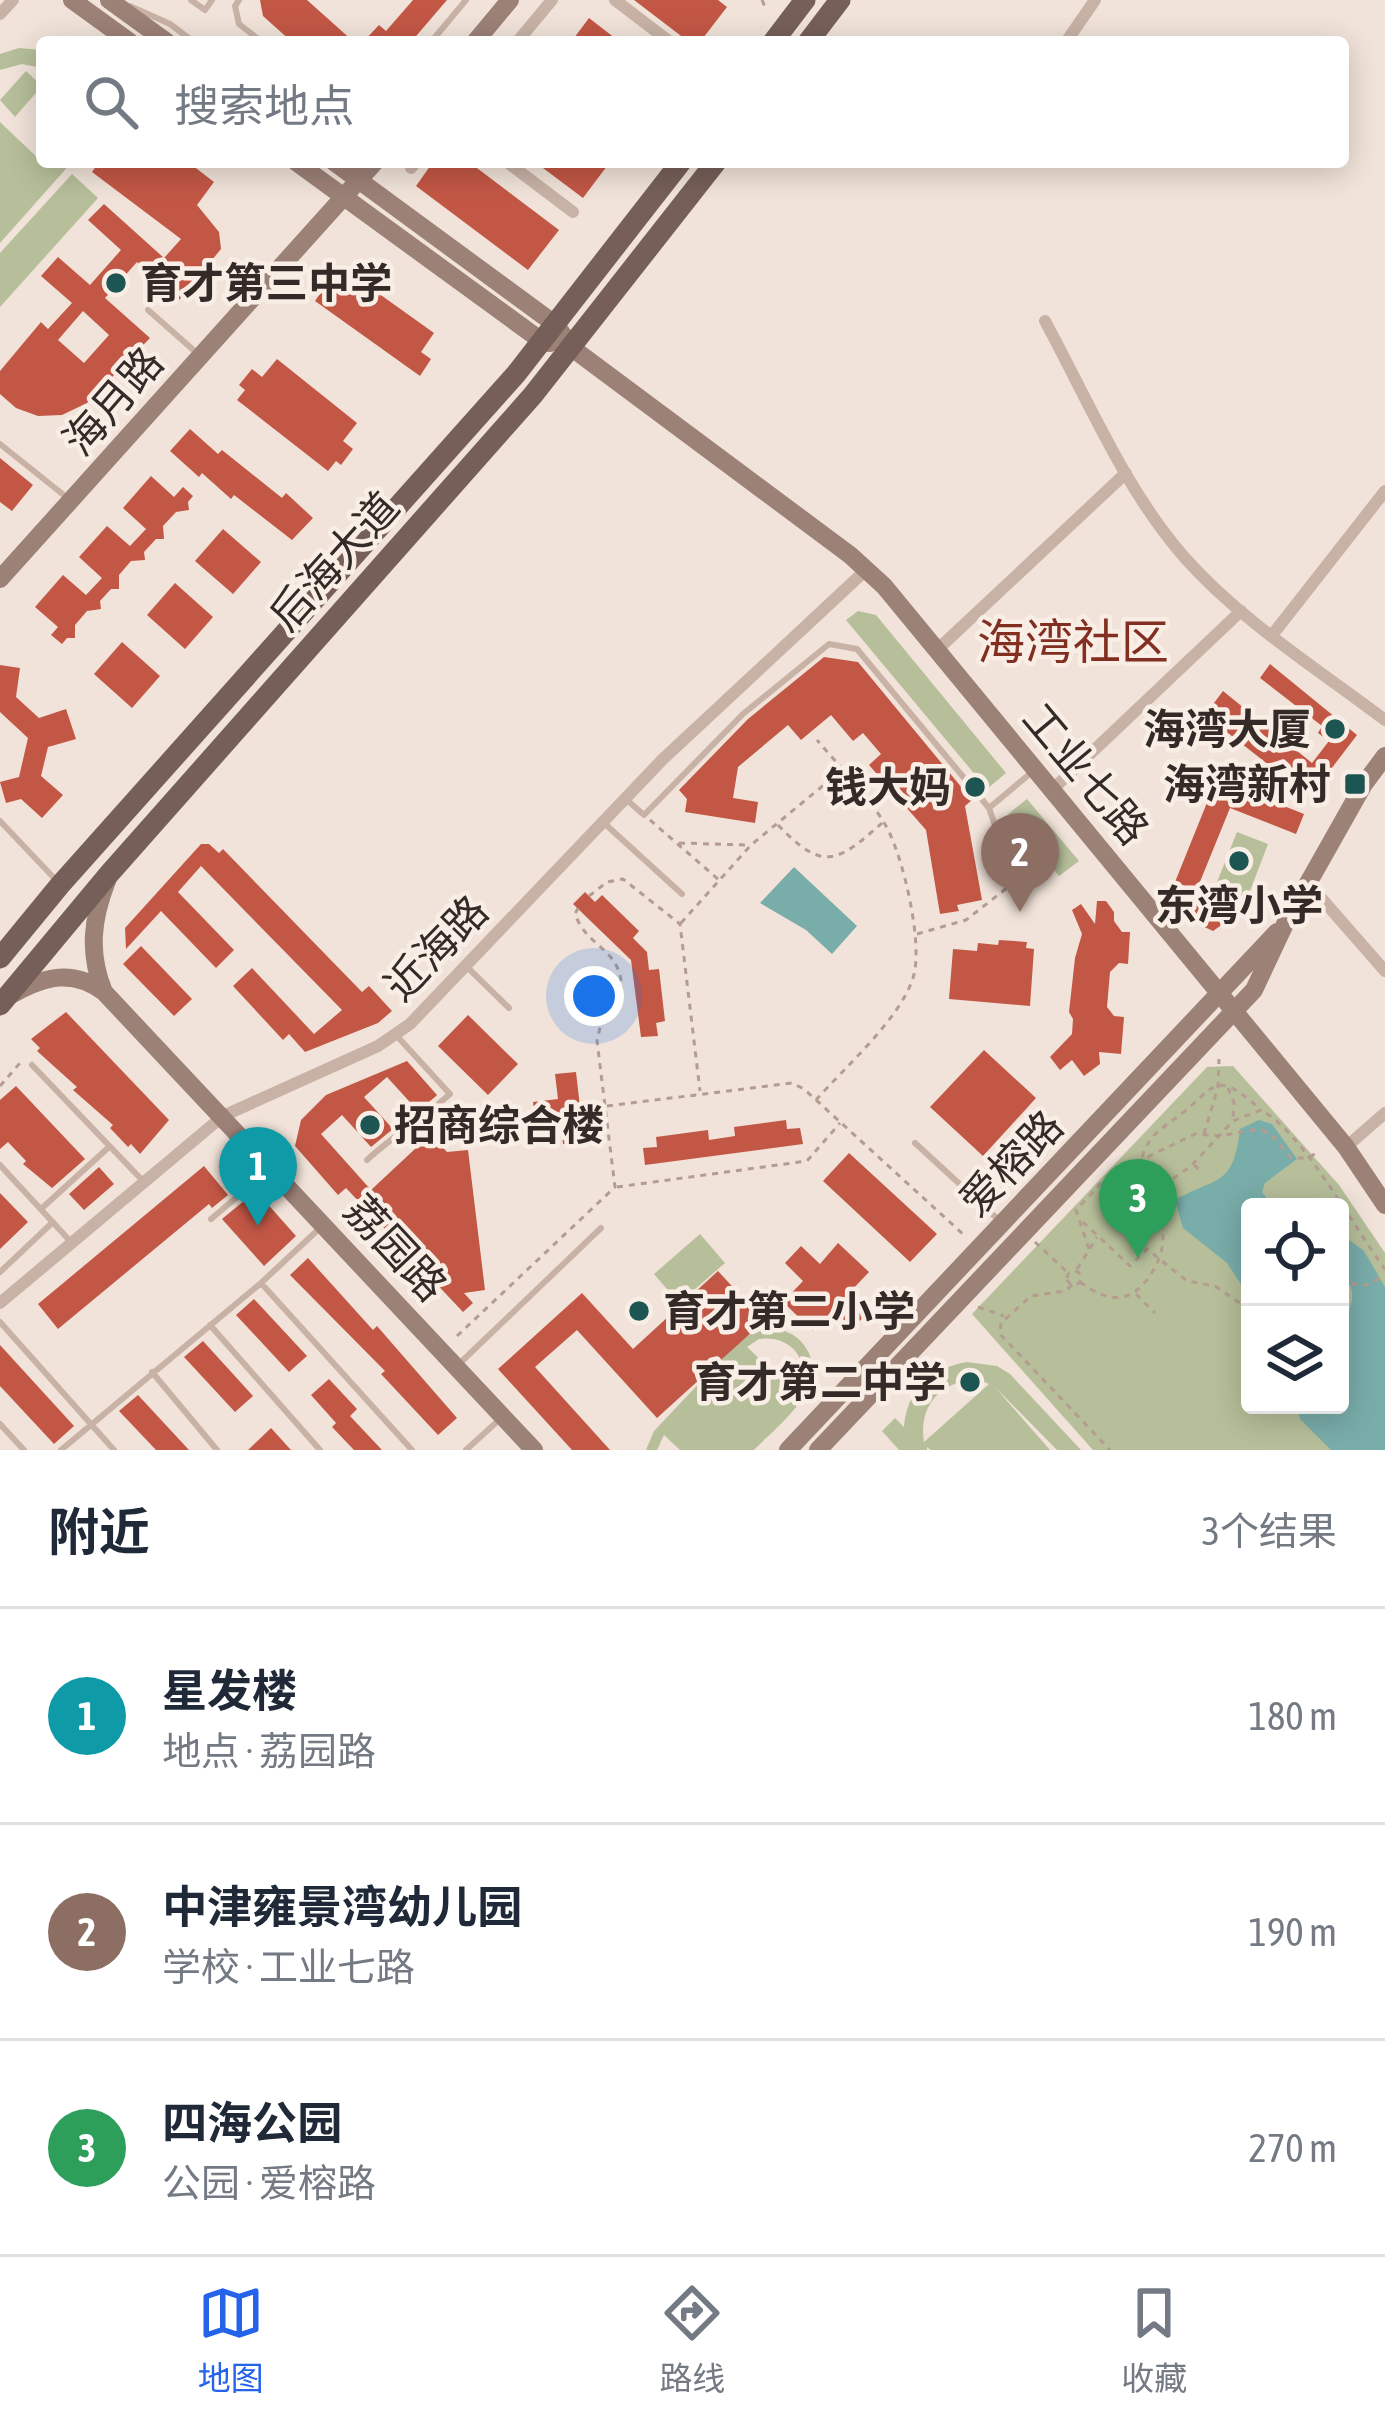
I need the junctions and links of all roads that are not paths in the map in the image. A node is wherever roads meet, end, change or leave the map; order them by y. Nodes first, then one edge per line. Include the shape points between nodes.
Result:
1 (13, 0) edge
2 (72, 0) edge
3 (109, 0) edge
4 (118, 0) edge
5 (191, 0) edge
6 (212, 0) edge
7 (239, 0) edge
8 (466, 0) edge
9 (510, 0) edge
10 (552, 0) edge
11 (615, 0) edge
12 (805, 0) edge
13 (840, 0) edge
14 (1095, 0) edge
15 (0, 14) edge
16 (122, 36) edge
17 (159, 36) edge
18 (186, 36) edge
19 (254, 36) edge
20 (436, 36) edge
21 (481, 36) edge
22 (522, 36) edge
23 (662, 36) edge
24 (778, 36) edge
25 (813, 36) edge
26 (1070, 36) edge
27 (304, 168) edge
28 (342, 168) edge
29 (370, 168) edge
30 (515, 168) edge
31 (676, 168) edge
32 (711, 168) edge
33 (359, 180) junction
34 (344, 197) junction
35 (573, 212) dead end
36 (148, 310) dead end
37 (1045, 321) dead end
38 (549, 333) junction
39 (572, 348) junction
40 (201, 356) junction
41 (0, 444) edge
42 (1126, 472) junction
43 (1385, 491) edge
44 (73, 502) junction
45 (868, 569) junction
46 (0, 579) edge
47 (1241, 611) junction
48 (1274, 634) junction
49 (937, 650) junction
50 (1385, 720) edge
51 (1385, 756) edge
52 (1035, 770) junction
53 (1052, 790) junction
54 (625, 798) junction
55 (989, 808) junction
56 (0, 821) edge
57 (602, 822) junction
58 (1028, 871) road end
59 (109, 874) junction
60 (1308, 883) junction
61 (60, 885) junction
62 (682, 894) dead end
63 (1285, 924) junction
64 (0, 958) edge
65 (466, 967) junction
66 (1385, 971) edge
67 (104, 992) junction
68 (1222, 994) junction
69 (3, 1001) edge
70 (509, 1008) dead end
71 (1236, 1011) junction
72 (396, 1035) junction
73 (32, 1065) road end
74 (1385, 1113) edge
75 (223, 1115) junction
76 (915, 1143) dead end
77 (110, 1146) junction
78 (1346, 1147) junction
79 (367, 1160) dead end
80 (0, 1165) edge
81 (272, 1168) junction
82 (143, 1181) junction
83 (1385, 1205) edge
84 (41, 1209) junction
85 (211, 1219) dead end
86 (53, 1222) junction
87 (324, 1224) junction
88 (1003, 1224) junction
89 (601, 1228) dead end
90 (71, 1242) junction
91 (0, 1272) edge
92 (261, 1283) junction
93 (2, 1297) edge
94 (0, 1322) edge
95 (210, 1325) junction
96 (915, 1329) junction
97 (456, 1366) junction
98 (152, 1372) junction
99 (502, 1416) junction
100 (90, 1423) junction
101 (0, 1424) edge
102 (24, 1450) edge
103 (61, 1450) edge
104 (114, 1450) edge
105 (217, 1450) edge
106 (320, 1450) edge
107 (412, 1450) edge
108 (466, 1450) edge
109 (534, 1450) edge
110 (788, 1450) edge
111 (818, 1450) edge

1 - 15 street
2 - 16 street
3 - 17 street
4 - 18 lane
5 - 6 lane via 205,10
7 - 19 lane via 239,24
8 - 20 lane
9 - 21 street
10 - 22 street
11 - 23 street
12 - 24 main road
13 - 25 main road
14 - 26 street
27 - 34 street, 工业七路
28 - 33 street, 工业七路
29 - 33 street, 海月路
30 - 35 street
31 - 38 main road, 后海大道
32 - 39 main road, 后海大道
33 - 34 street, 海月路
33 - 38 street, 工业七路
34 - 38 street, 工业七路
34 - 40 street, 海月路
36 - 40 lane
37 - 42 street
38 - 39 street, 工业七路
38 - 61 main road, 后海大道
39 - 45 street, 工业七路
39 - 59 main road, 后海大道
40 - 44 street, 海月路
41 - 44 lane
42 - 47 street via 1183,556
42 - 49 street
43 - 48 street
44 - 46 street, 海月路
45 - 49 street, 工业七路
45 - 54 street, 近海路
47 - 48 street
47 - 53 street
48 - 50 street
49 - 52 street, 工业七路
51 - 60 street, 爱榕路
52 - 53 street, 工业七路
52 - 55 lane
53 - 68 street, 工业七路
54 - 55 lane via 644,815 743,714 829,644 857,649
54 - 57 street, 近海路
55 - 58 lane via 999,837
56 - 61 lane
57 - 62 lane
57 - 65 street, 近海路
59 - 67 street via 93,939
59 - 69 main road, 后海大道
60 - 63 street, 爱榕路
60 - 66 street
61 - 64 main road, 后海大道
63 - 68 street, 爱榕路
63 - 71 street, 爱榕路 via 1264,974
65 - 70 lane
65 - 72 street, 近海路
67 - 69 street via 87,981 45,977
67 - 75 street, 荔园路
68 - 71 street, 工业七路
68 - 88 street, 爱榕路
71 - 78 street, 工业七路
71 - 96 street, 爱榕路
72 - 75 street, 近海路
72 - 79 lane via 450,1094
73 - 77 lane
74 - 78 street
75 - 81 street, 荔园路
75 - 82 street, 近海路
76 - 88 lane
77 - 82 lane
77 - 84 lane
78 - 83 street, 工业七路
80 - 84 lane
81 - 85 lane
81 - 87 street, 荔园路
82 - 90 street, 近海路
84 - 86 lane
86 - 90 lane
86 - 91 lane
87 - 92 lane
87 - 97 street, 荔园路
88 - 96 street, 爱榕路
89 - 97 lane
90 - 93 street, 近海路
92 - 95 lane
92 - 107 lane
94 - 100 lane
95 - 98 lane
95 - 106 lane
96 - 110 street, 爱榕路
96 - 111 street, 爱榕路
97 - 99 street, 荔园路
98 - 100 lane
98 - 105 lane
99 - 108 lane
99 - 109 street, 荔园路
100 - 103 lane
100 - 104 lane
101 - 102 lane

